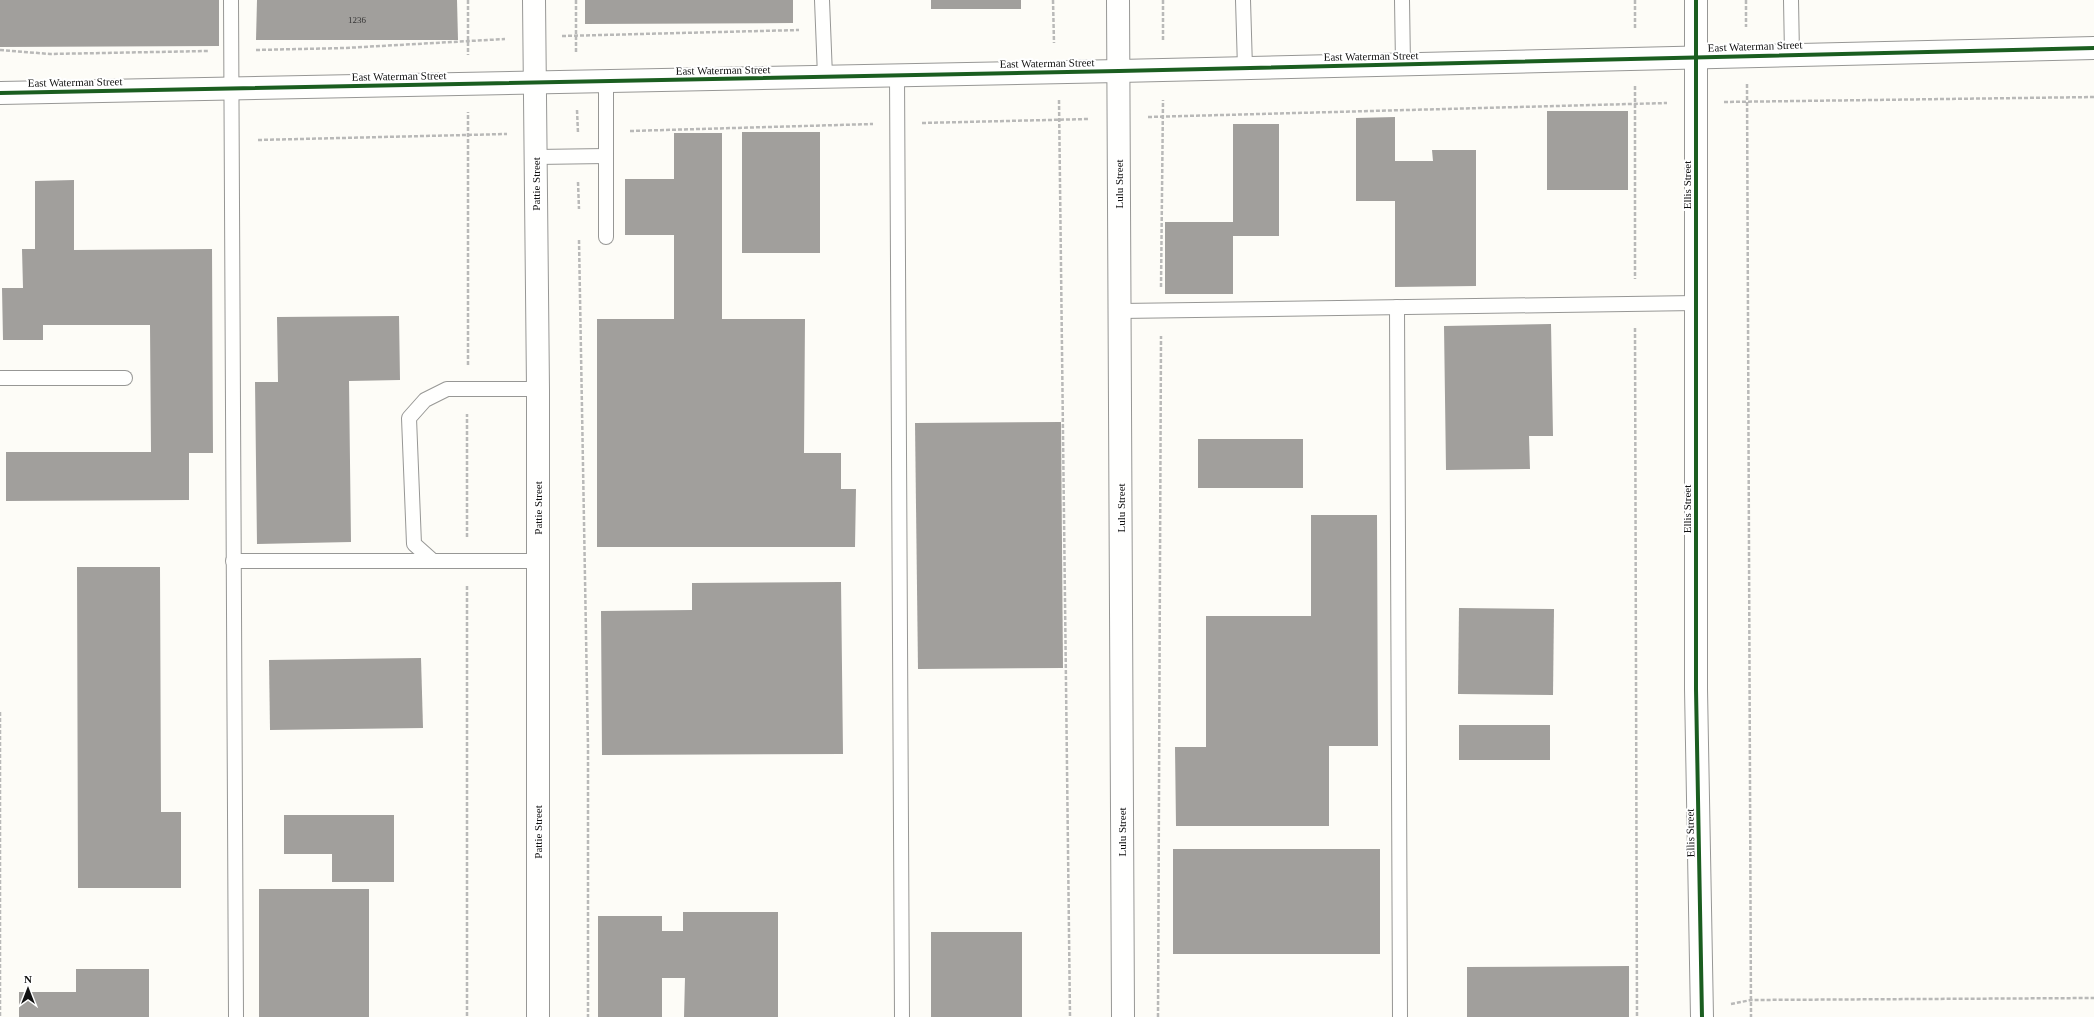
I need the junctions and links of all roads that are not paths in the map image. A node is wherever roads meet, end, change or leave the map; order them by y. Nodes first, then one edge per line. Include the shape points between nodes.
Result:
1 (230, 0) edge
2 (534, 0) edge
3 (822, 0) edge
4 (1118, 0) edge
5 (1243, 0) edge
6 (1402, 0) edge
7 (1696, 0) edge
8 (1791, 0) edge
9 (2094, 48) edge
10 (1792, 54) junction
11 (1696, 57) junction
12 (1403, 64) junction
13 (1244, 68) junction
14 (1119, 71) junction
15 (897, 75) junction
16 (825, 76) junction
17 (606, 81) junction
18 (536, 82) junction
19 (231, 88) junction
20 (0, 93) edge
21 (606, 156) junction
22 (536, 157) junction
23 (606, 237) dead end
24 (1696, 303) junction
25 (1397, 307) junction
26 (1120, 311) junction
27 (0, 378) edge
28 (125, 378) dead end
29 (538, 389) junction
30 (233, 561) junction
31 (433, 561) junction
32 (538, 561) junction
33 (1702, 1015) edge
34 (236, 1017) edge
35 (538, 1017) edge
36 (902, 1017) edge
37 (1123, 1017) edge
38 (1400, 1017) edge

1 - 19 lane
2 - 18 street, Pattie Street
3 - 16 lane
4 - 14 street, Lulu Street
5 - 13 lane
6 - 12 lane
7 - 11 street, Ellis Street
8 - 10 lane
9 - 10 street, East Waterman Street
10 - 11 street, East Waterman Street
11 - 12 street, East Waterman Street
11 - 24 street, Ellis Street
12 - 13 street, East Waterman Street
13 - 14 street, East Waterman Street
14 - 15 street, East Waterman Street
14 - 26 street, Lulu Street
15 - 16 street, East Waterman Street
15 - 36 lane
16 - 17 street, East Waterman Street
17 - 18 street, East Waterman Street
17 - 21 lane
18 - 19 street, East Waterman Street
18 - 22 street, Pattie Street
19 - 20 street, East Waterman Street
19 - 30 lane
21 - 22 lane
21 - 23 lane
22 - 29 street, Pattie Street
24 - 25 lane
24 - 33 street, Ellis Street via 1696,689
25 - 26 lane
25 - 38 lane
26 - 37 street, Lulu Street
27 - 28 lane
29 - 31 lane via 447,389 425,400 409,418 414,544
29 - 32 street, Pattie Street
30 - 31 lane
30 - 34 lane
31 - 32 lane
32 - 35 street, Pattie Street

